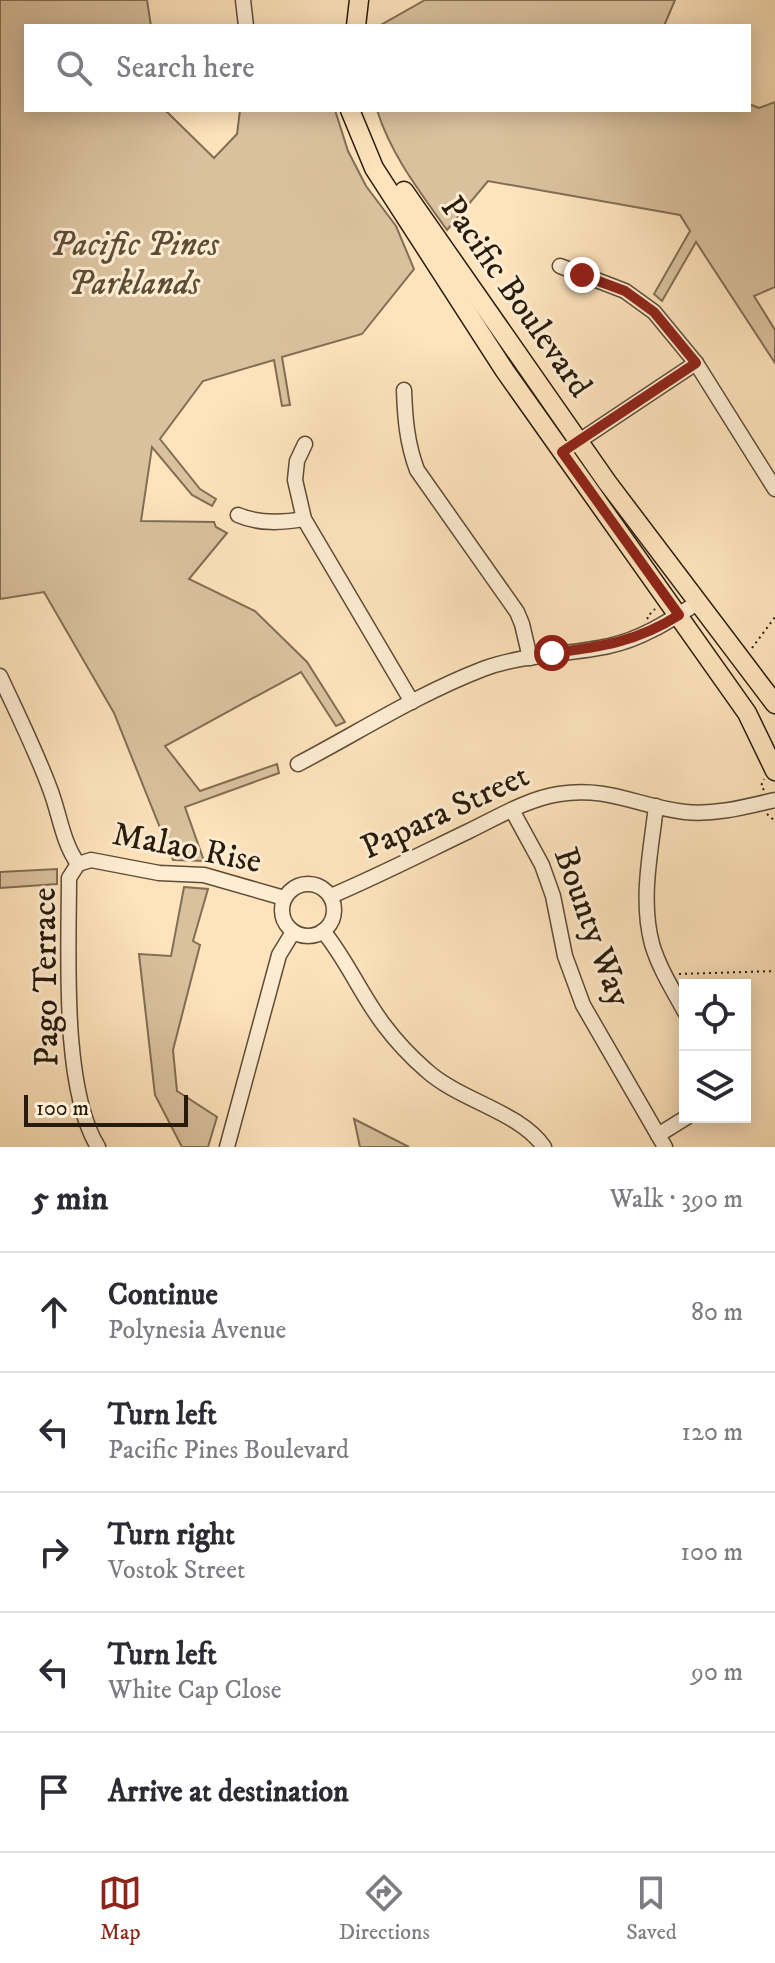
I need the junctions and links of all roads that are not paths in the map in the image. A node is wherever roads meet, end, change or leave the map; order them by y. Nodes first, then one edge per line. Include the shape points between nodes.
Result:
1 (243, 0) edge
2 (346, 0) edge
3 (359, 0) edge
4 (246, 24) edge
5 (344, 24) edge
6 (356, 24) edge
7 (351, 112) edge
8 (363, 112) edge
9 (560, 266) dead end
10 (696, 363) junction
11 (404, 390) dead end
12 (578, 441) junction
13 (305, 444) dead end
14 (562, 452) junction
15 (775, 489) edge
16 (238, 515) dead end
17 (304, 519) junction
18 (697, 603) junction
19 (679, 615) junction
20 (530, 658) junction
21 (0, 676) edge
22 (412, 702) junction
23 (775, 704) edge
24 (298, 764) dead end
25 (775, 771) edge
26 (656, 806) junction
27 (771, 806) edge
28 (512, 810) junction
29 (78, 864) junction
30 (331, 896) junction
31 (284, 898) junction
32 (323, 931) junction
33 (293, 932) junction
34 (679, 1002) edge
35 (681, 1123) edge
36 (662, 1141) edge
37 (98, 1147) edge
38 (227, 1147) edge
39 (544, 1147) edge

1 - 4 street
2 - 5 main road
3 - 6 main road
7 - 14 main road via 374,168
8 - 12 main road, Pacific Boulevard via 371,140 393,175
9 - 10 street via 625,291 654,312
10 - 12 street
10 - 15 street
11 - 20 street via 405,428 417,470 517,612
12 - 14 street
12 - 18 main road, Pacific Boulevard
13 - 17 street via 295,480
14 - 19 main road
16 - 17 street via 255,522
17 - 22 street
18 - 19 street
18 - 23 main road, Pacific Boulevard
19 - 20 street via 609,646
19 - 25 main road via 747,713
20 - 22 street via 484,669
21 - 29 street, Pago Terrace via 44,773 62,836
22 - 24 street
26 - 27 street, Papara Street via 709,813
26 - 28 street, Papara Street via 589,791 534,799
26 - 34 street via 647,919 652,945
28 - 30 street, Papara Street
28 - 36 street, Bounty Way via 542,865 583,1005
29 - 31 street, Malao Rise via 91,860 204,875
29 - 37 street, Pago Terrace via 69,878 69,994 81,1106
30 - 31 street via 307,883
30 - 32 street via 334,915
31 - 33 street via 283,917
32 - 33 street via 308,936
32 - 39 street via 406,1051 456,1092 526,1127
33 - 38 street via 279,955
35 - 36 street

